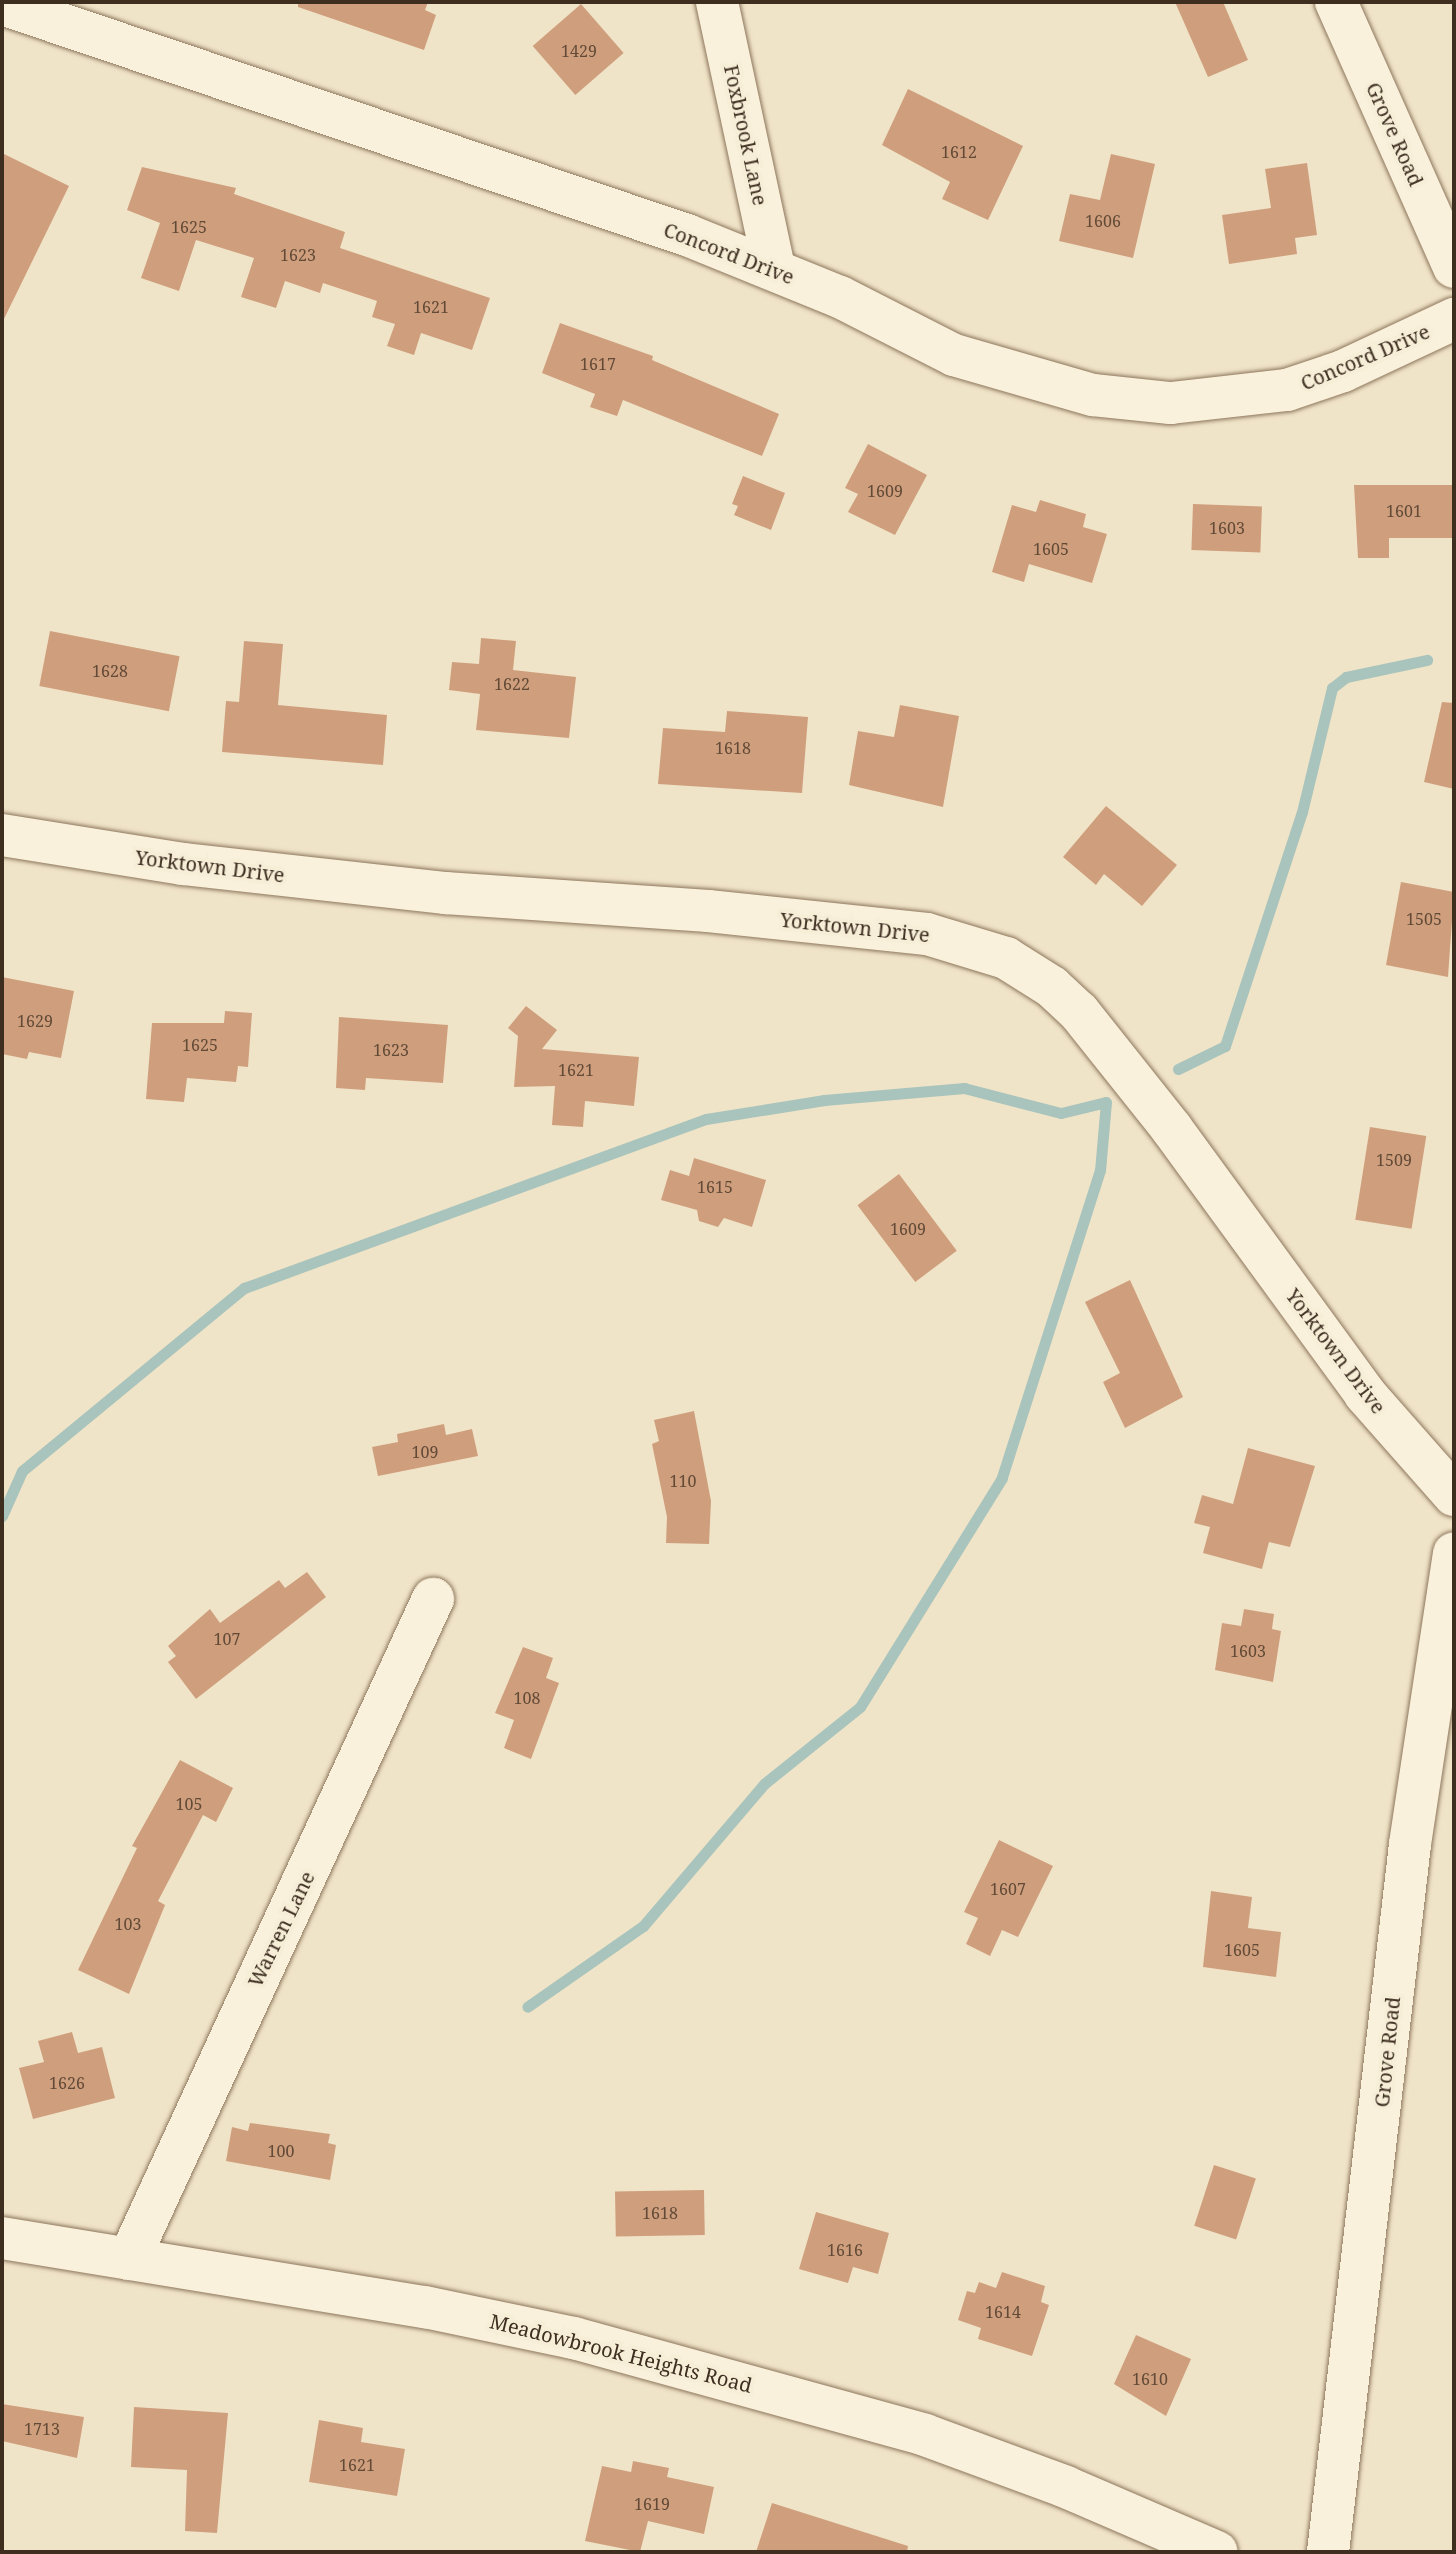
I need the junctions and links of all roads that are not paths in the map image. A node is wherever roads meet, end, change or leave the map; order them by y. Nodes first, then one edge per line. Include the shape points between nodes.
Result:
1 (717, 2) edge
2 (1336, 2) edge
3 (2, 4) edge
4 (1454, 267) edge
5 (774, 269) junction
6 (1454, 319) edge
7 (2, 835) edge
8 (1454, 1495) edge
9 (1454, 1553) edge
10 (433, 1599) dead end
11 (2, 2238) edge
12 (129, 2259) junction
13 (1217, 2552) edge
14 (1328, 2552) edge

1 - 5 street, Foxbrook Lane
2 - 4 street, Grove Road
3 - 5 street, Concord Drive
5 - 6 street, Concord Drive via 954,355 1009,374 1093,395 1171,403 1287,390 1343,371
7 - 8 street, Yorktown Drive via 183,864 445,893 708,911 927,934 1006,958 1079,1012 1172,1129 1365,1394
9 - 14 street, Grove Road via 1410,1844
10 - 12 street, Warren Lane
11 - 12 street, Meadowbrook Heights Road
12 - 13 street, Meadowbrook Heights Road via 425,2307 574,2338 766,2389 925,2435 1066,2487

